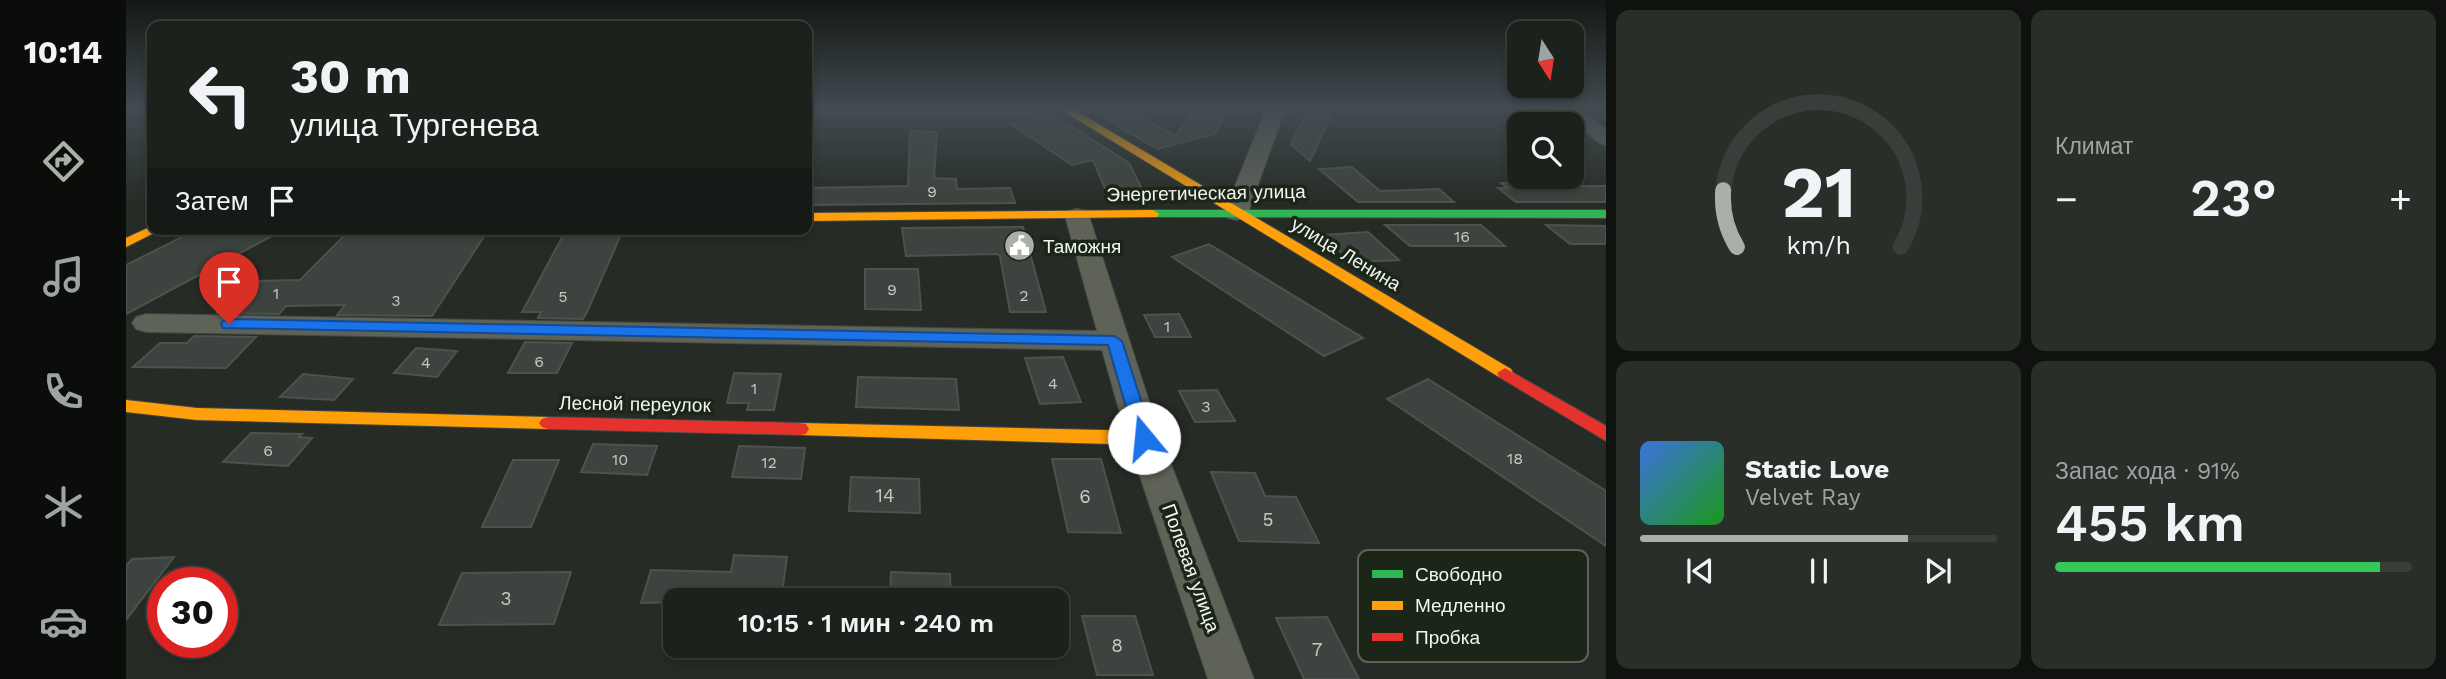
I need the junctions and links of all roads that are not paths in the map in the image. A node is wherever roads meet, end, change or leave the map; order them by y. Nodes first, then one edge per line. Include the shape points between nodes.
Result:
1 (1117, 141) edge
2 (1264, 141) edge
3 (1236, 213) junction
4 (1606, 214) edge
5 (1077, 216) junction
6 (812, 217) edge
7 (147, 218) edge
8 (126, 228) edge
9 (147, 233) edge
10 (126, 243) edge
11 (146, 323) dead end
12 (1114, 341) junction
13 (126, 406) edge
14 (1606, 434) edge
15 (1144, 438) junction
16 (1231, 679) edge

1 - 3 street, улица Ленина
2 - 3 street
3 - 4 street, Энергетическая улица
3 - 5 street, Энергетическая улица
3 - 14 street, улица Ленина
5 - 6 street, Энергетическая улица
5 - 12 street, Полевая улица
7 - 8 street
9 - 10 street
11 - 12 street
12 - 15 street, Полевая улица
13 - 15 street, Лесной переулок via 197,414
15 - 16 street, Полевая улица

